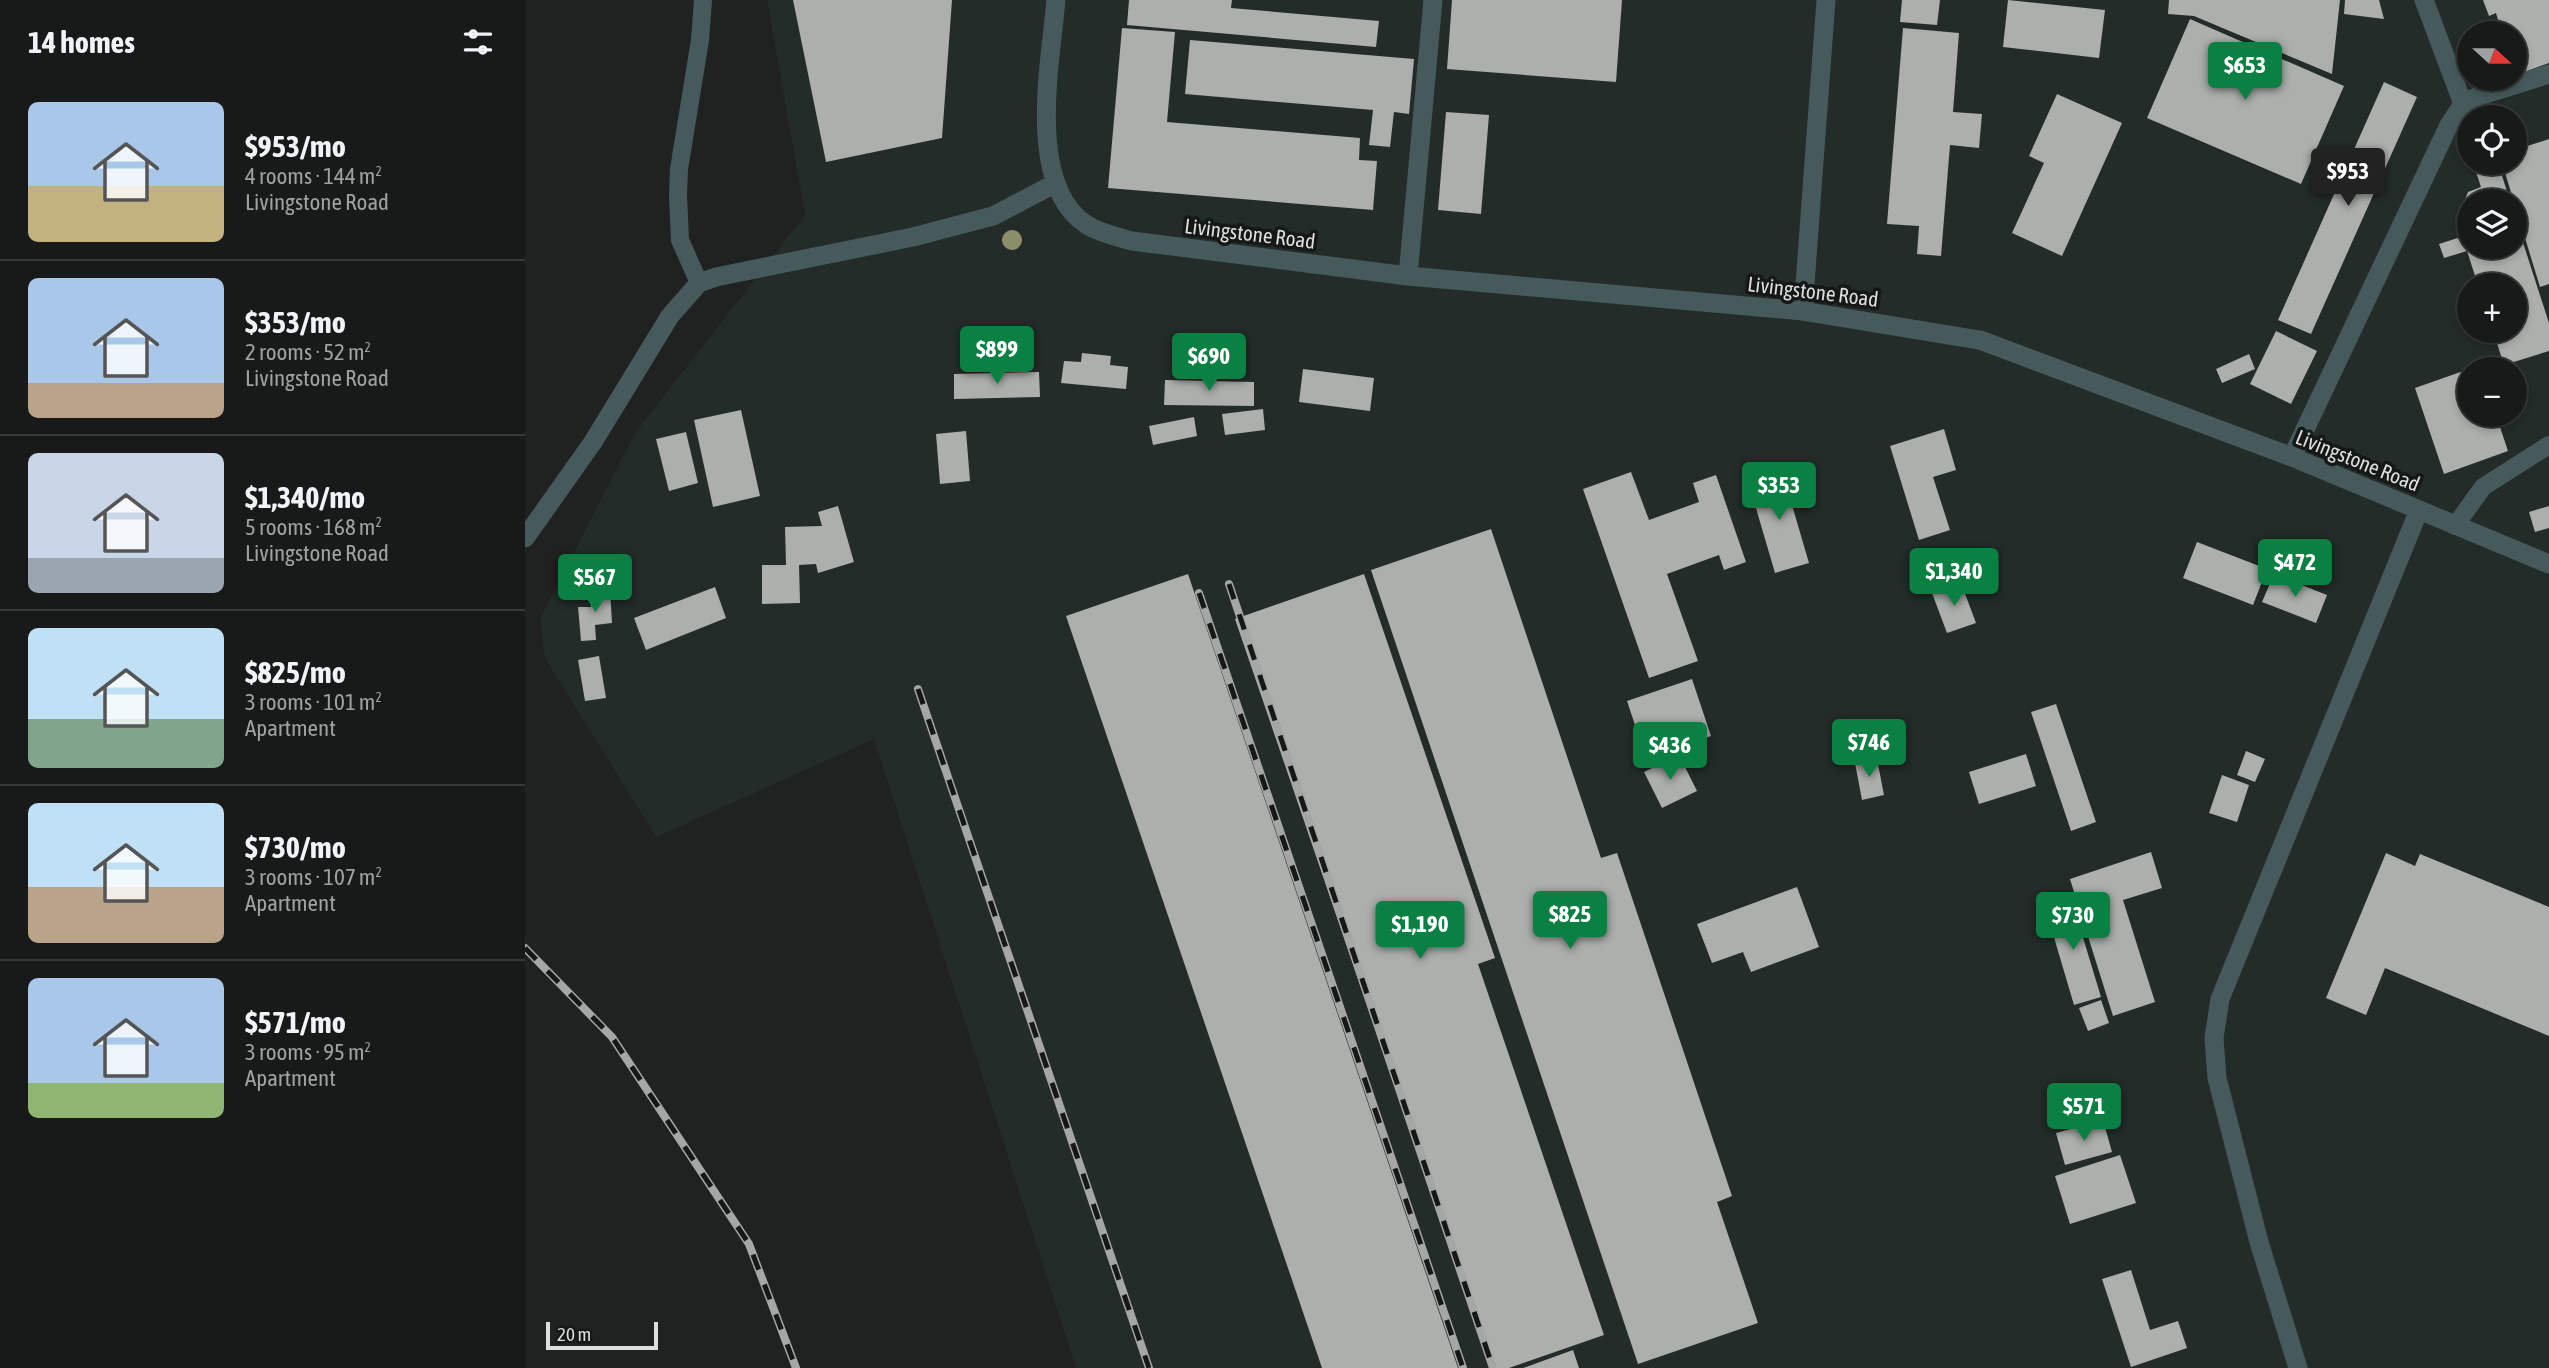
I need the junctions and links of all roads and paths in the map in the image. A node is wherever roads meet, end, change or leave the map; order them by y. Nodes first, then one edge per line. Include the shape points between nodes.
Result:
1 (703, 0) edge
2 (1056, 0) edge
3 (1433, 0) edge
4 (1826, 0) edge
5 (2424, 0) edge
6 (2549, 74) edge
7 (2463, 104) junction
8 (1056, 183) junction
9 (1408, 276) junction
10 (699, 283) junction
11 (1803, 311) junction
12 (2549, 445) edge
13 (2292, 457) junction
14 (2419, 510) junction
15 (2455, 526) junction
16 (525, 538) edge
17 (2549, 564) edge
18 (2298, 1368) edge

1 - 10 lane via 678,195 680,240
2 - 8 street, Livingstone Road via 1046,121
3 - 9 street
4 - 11 street
5 - 7 street
6 - 7 street
7 - 13 street via 2438,145
8 - 9 street, Livingstone Road via 1069,209 1087,225 1132,241
8 - 10 street via 993,216
9 - 11 street, Livingstone Road
10 - 16 street via 670,316 593,442
11 - 13 street, Livingstone Road via 1980,340
12 - 15 lane via 2483,487
13 - 14 street, Livingstone Road
14 - 15 street, Livingstone Road
14 - 18 street via 2220,999 2214,1038 2217,1078
15 - 17 street, Livingstone Road

